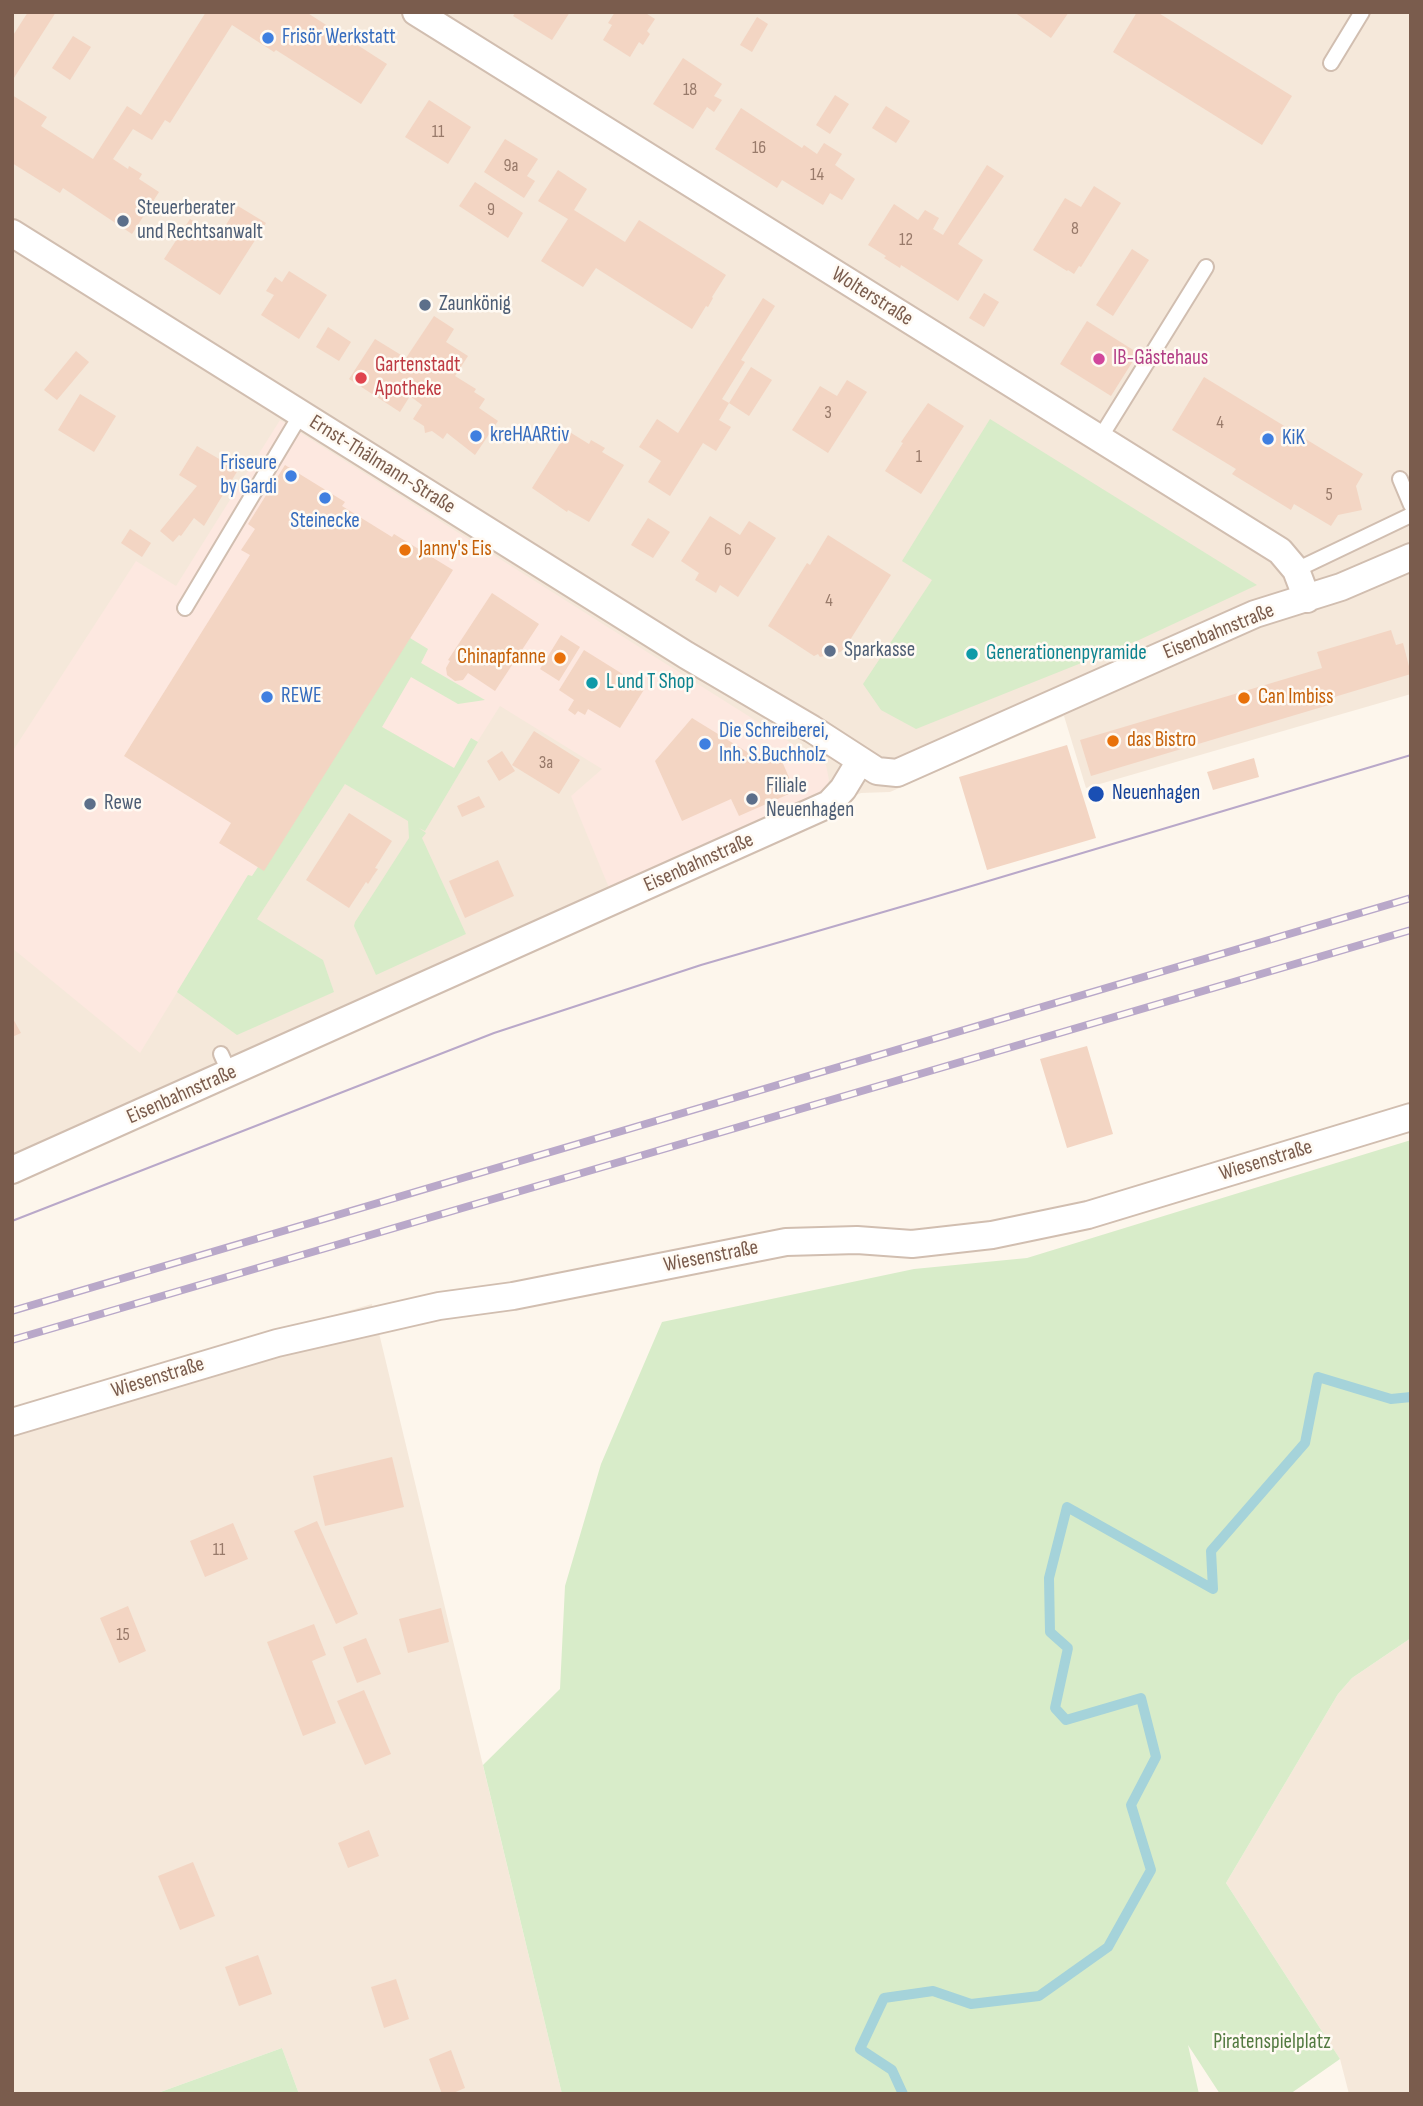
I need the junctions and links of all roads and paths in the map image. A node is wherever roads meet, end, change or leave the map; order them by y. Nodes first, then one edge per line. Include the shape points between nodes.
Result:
1 (416, 12) edge
2 (1362, 12) edge
3 (1331, 63) dead end
4 (12, 233) edge
5 (1206, 267) dead end
6 (301, 414) junction
7 (1100, 438) junction
8 (1400, 480) dead end
9 (1411, 505) edge
10 (1411, 515) edge
11 (1411, 557) edge
12 (1296, 569) junction
13 (1307, 599) junction
14 (185, 608) dead end
15 (860, 761) junction
16 (1411, 1117) edge
17 (12, 1170) edge
18 (12, 1422) edge

1 - 7 street, Wolterstraße
2 - 3 lane
4 - 6 street, Ernst-Thälmann-Straße
5 - 7 lane
6 - 14 lane
6 - 15 street, Ernst-Thälmann-Straße
7 - 12 street, Wolterstraße via 1280,551
8 - 9 lane
10 - 12 lane
11 - 13 street, Eisenbahnstraße
12 - 13 street, Wolterstraße
13 - 15 street, Eisenbahnstraße via 1255,614 897,773 877,771
15 - 17 street, Eisenbahnstraße via 829,804 226,1064
16 - 18 street, Wiesenstraße via 1088,1215 992,1235 912,1244 786,1242 513,1296 439,1306 277,1343

